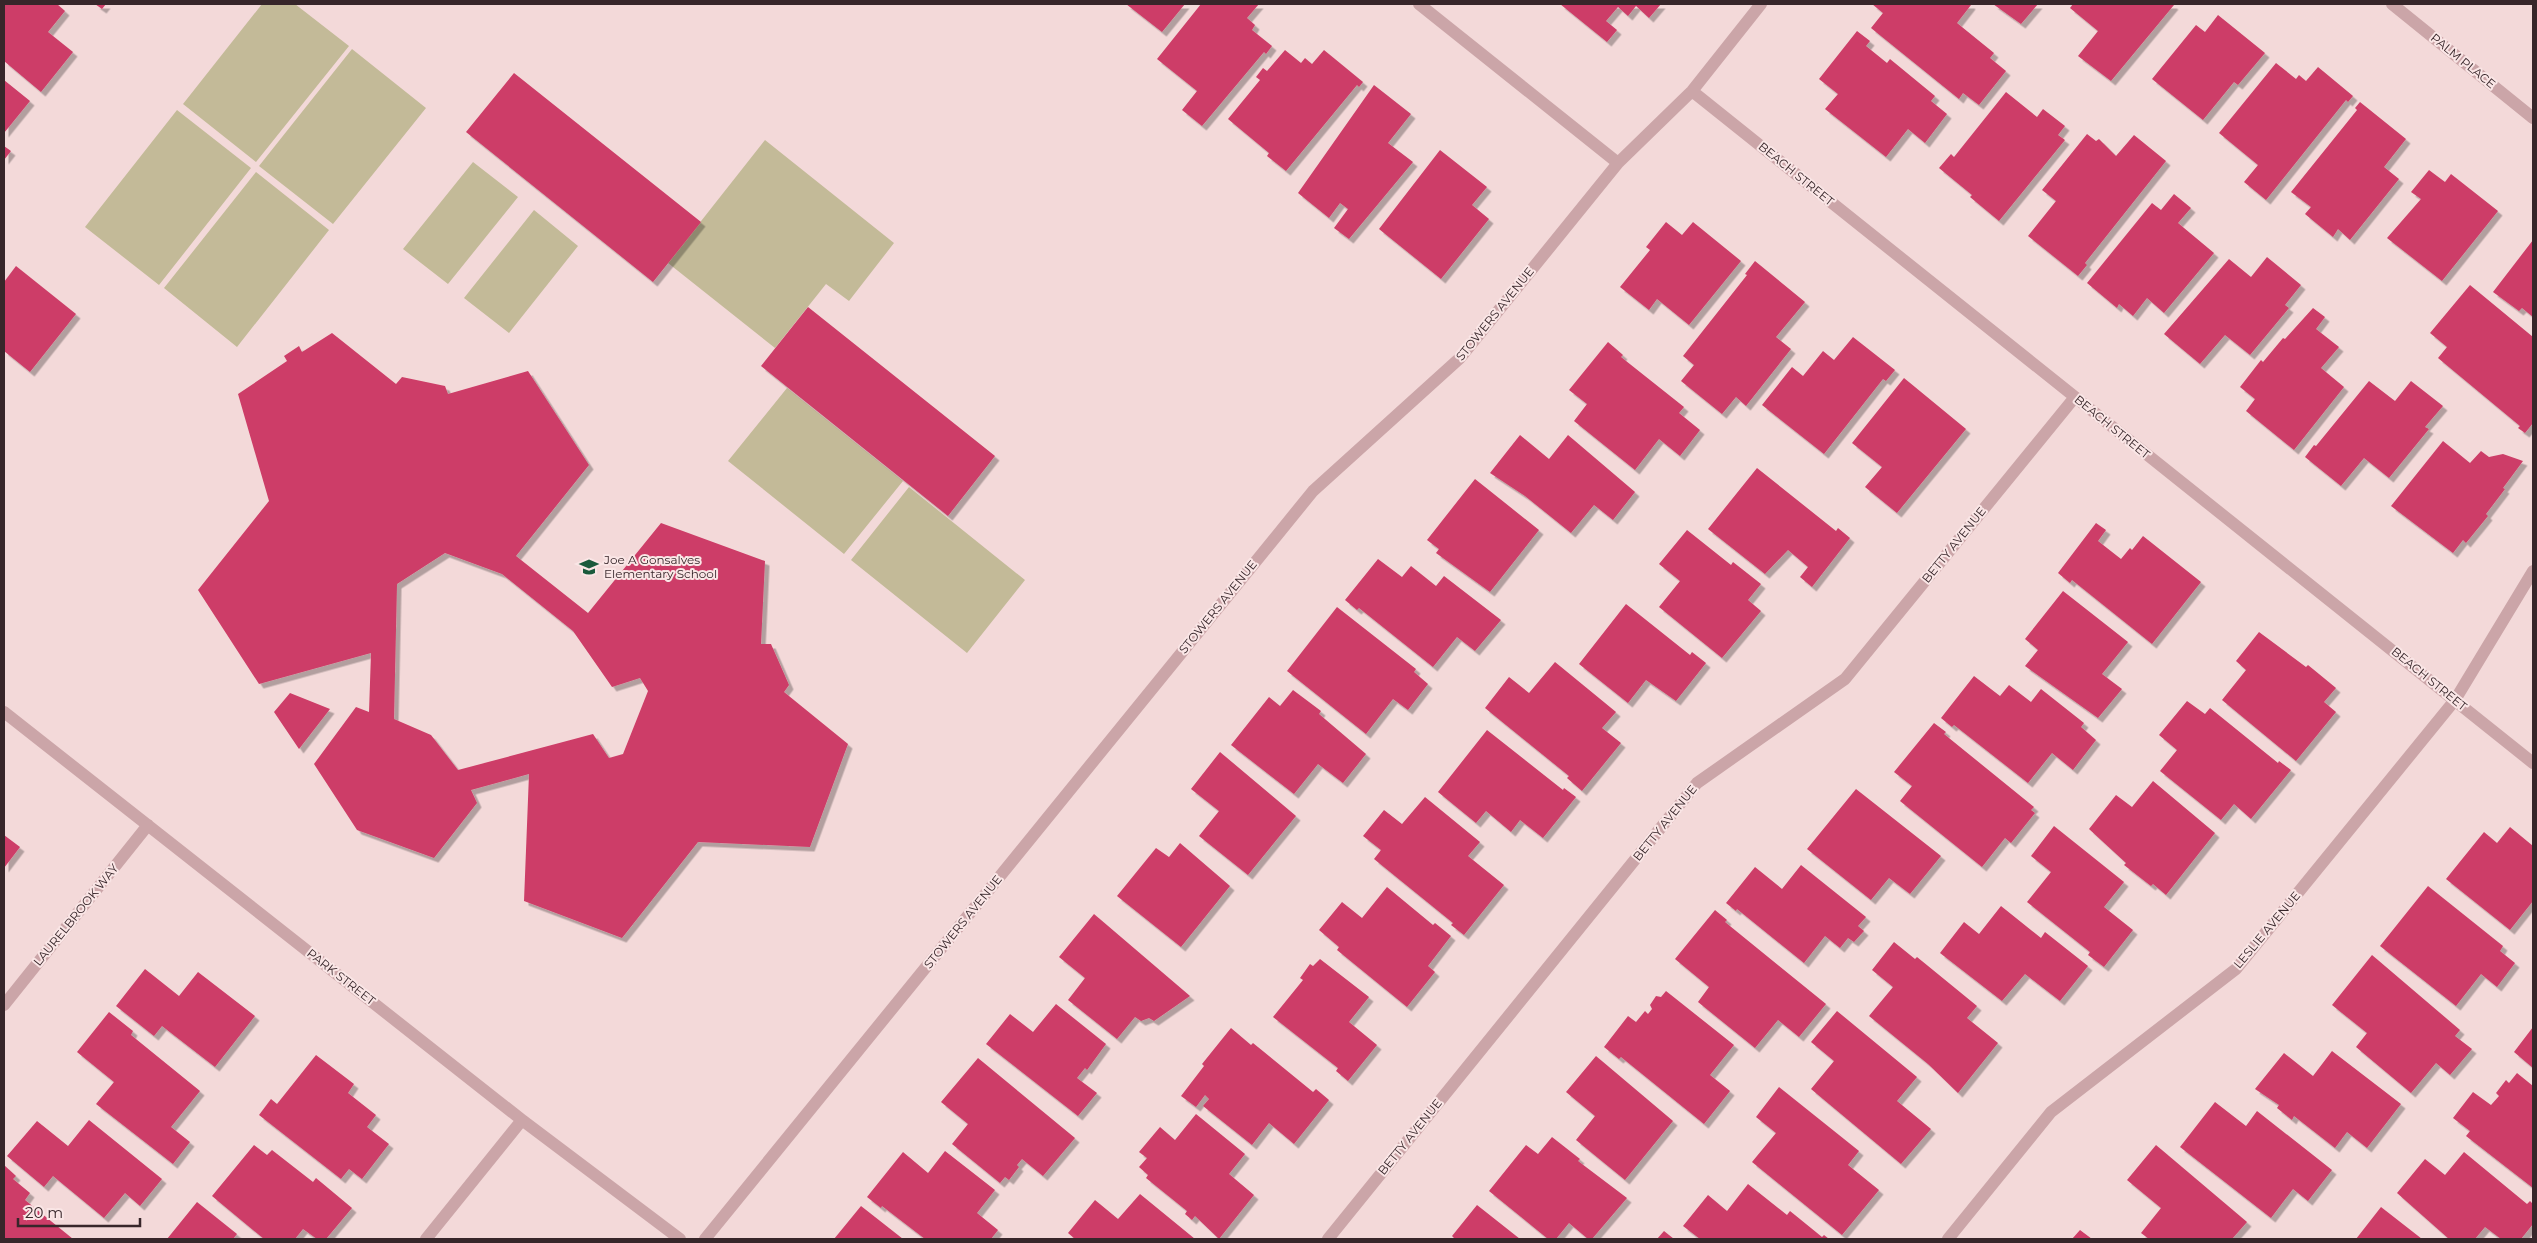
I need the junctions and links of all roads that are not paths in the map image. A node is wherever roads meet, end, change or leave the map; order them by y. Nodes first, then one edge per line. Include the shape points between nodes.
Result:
1 (1420, 4) edge
2 (1761, 4) edge
3 (2392, 4) edge
4 (1692, 91) junction
5 (2533, 118) edge
6 (1618, 163) junction
7 (2075, 397) junction
8 (2533, 572) edge
9 (2455, 700) junction
10 (4, 712) edge
11 (2533, 763) edge
12 (148, 826) junction
13 (4, 1005) edge
14 (522, 1120) junction
15 (426, 1239) edge
16 (680, 1239) edge
17 (705, 1239) edge
18 (1328, 1239) edge
19 (1948, 1239) edge

1 - 6 street
2 - 4 street, STOWERS AVENUE
3 - 5 street, PALM PLACE
4 - 6 street, STOWERS AVENUE
4 - 7 street, BEACH STREET
6 - 17 street, STOWERS AVENUE via 1460,358 1313,491
7 - 9 street, BEACH STREET
7 - 18 street, BETTY AVENUE via 1845,679 1697,783
8 - 9 street, LESLIE AVENUE
9 - 11 street, BEACH STREET
9 - 19 street, LESLIE AVENUE via 2236,969 2051,1112
10 - 12 street, PARK STREET
12 - 13 street, LAURELBROOK WAY
12 - 14 street, PARK STREET
14 - 15 street
14 - 16 street, PARK STREET

